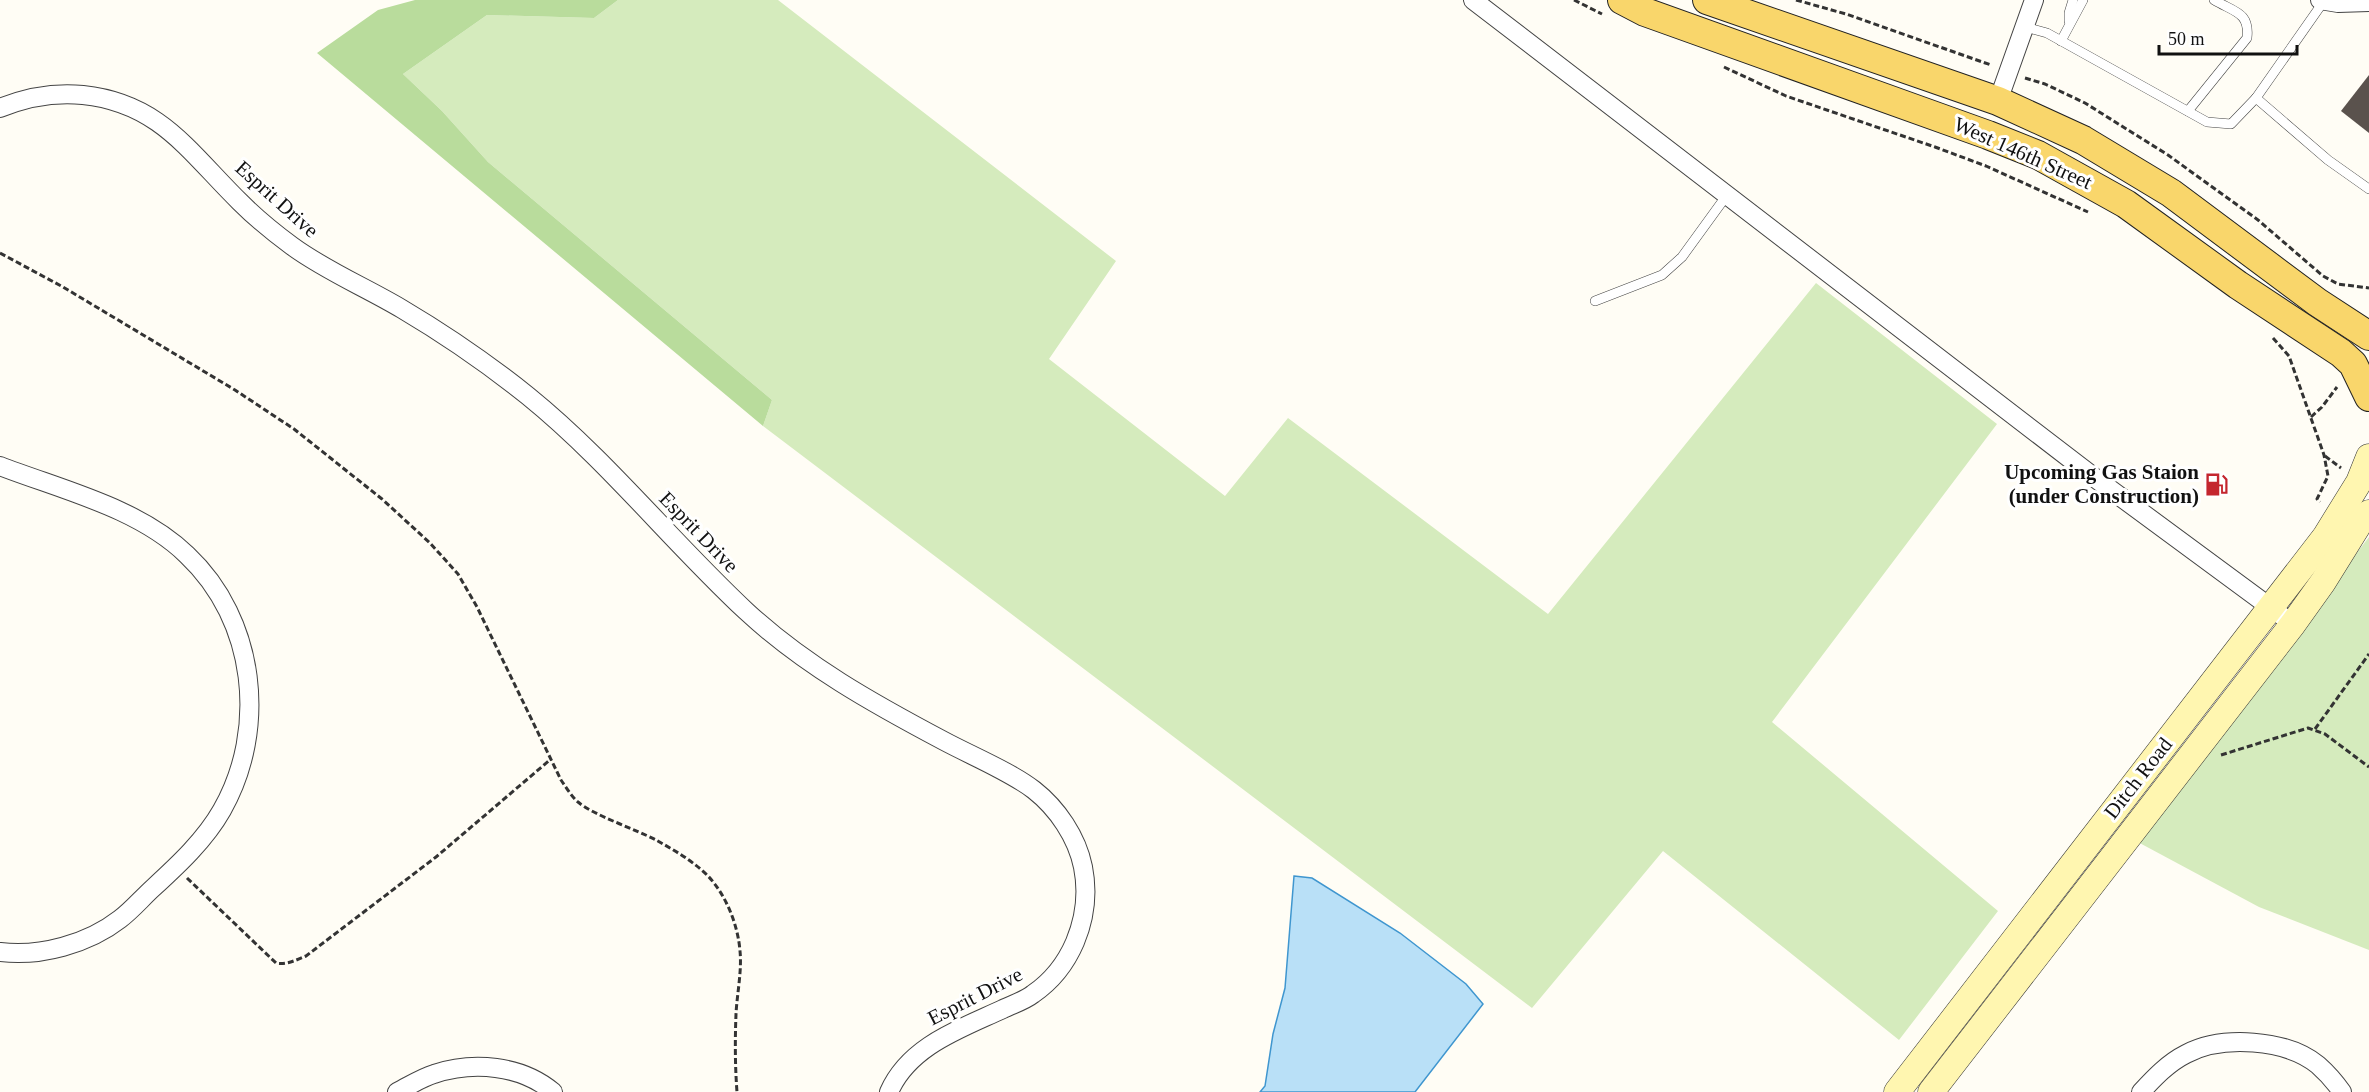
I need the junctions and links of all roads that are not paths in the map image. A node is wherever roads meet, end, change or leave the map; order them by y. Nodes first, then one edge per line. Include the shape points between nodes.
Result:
1 (1473, 0) edge
2 (1707, 0) edge
3 (2034, 0) edge
4 (2073, 0) edge
5 (2083, 0) edge
6 (2214, 0) edge
7 (2322, 1) edge
8 (2369, 2) edge
9 (1613, 8) edge
10 (2070, 23) junction
11 (2025, 27) junction
12 (2061, 41) junction
13 (2256, 98) junction
14 (1998, 101) junction
15 (0, 108) edge
16 (2188, 111) junction
17 (2369, 189) edge
18 (1727, 195) junction
19 (1595, 301) dead end
20 (2369, 336) edge
21 (2369, 397) edge
22 (2369, 457) edge
23 (0, 466) edge
24 (2369, 513) edge
25 (2272, 607) junction
26 (2293, 624) junction
27 (0, 952) edge
28 (397, 1092) edge
29 (553, 1092) edge
30 (889, 1092) edge
31 (1897, 1092) edge
32 (1931, 1092) edge
33 (2141, 1092) edge
34 (2342, 1092) edge

1 - 18 street
2 - 14 main road, West 146th Street
3 - 11 street
4 - 10 lane
5 - 10 lane
6 - 16 lane via 2244,17 2249,24 2247,38
7 - 8 street
7 - 13 lane
9 - 21 main road, West 146th Street via 1645,12 2038,155 2162,228 2238,285 2341,353 2353,364
10 - 12 lane
11 - 12 lane
11 - 14 street
12 - 16 lane
13 - 16 lane via 2230,124 2207,122
13 - 17 lane via 2328,160
14 - 20 main road, West 146th Street via 2083,140 2143,174
15 - 30 street, Esprit Drive via 41,95 104,97 134,107 165,127 272,231 314,262 460,345 573,434 702,570 809,663 882,709 1032,788 1053,807 1082,862 1086,890 1077,938 1065,962 1032,996 927,1047 894,1081
18 - 19 lane via 1682,257 1662,275
18 - 25 street via 2099,481
22 - 25 street, Ditch Road via 2338,518
23 - 27 street via 135,517 161,532 189,556 228,609 248,670 250,707 248,740 233,789 221,812 176,867 120,919 91,936 42,951
24 - 26 street, Ditch Road
25 - 26 street
25 - 31 street, Ditch Road
26 - 32 street, Ditch Road
28 - 29 street via 433,1074 497,1067 525,1075
33 - 34 street via 2160,1071 2187,1053 2247,1041 2293,1052 2316,1063

